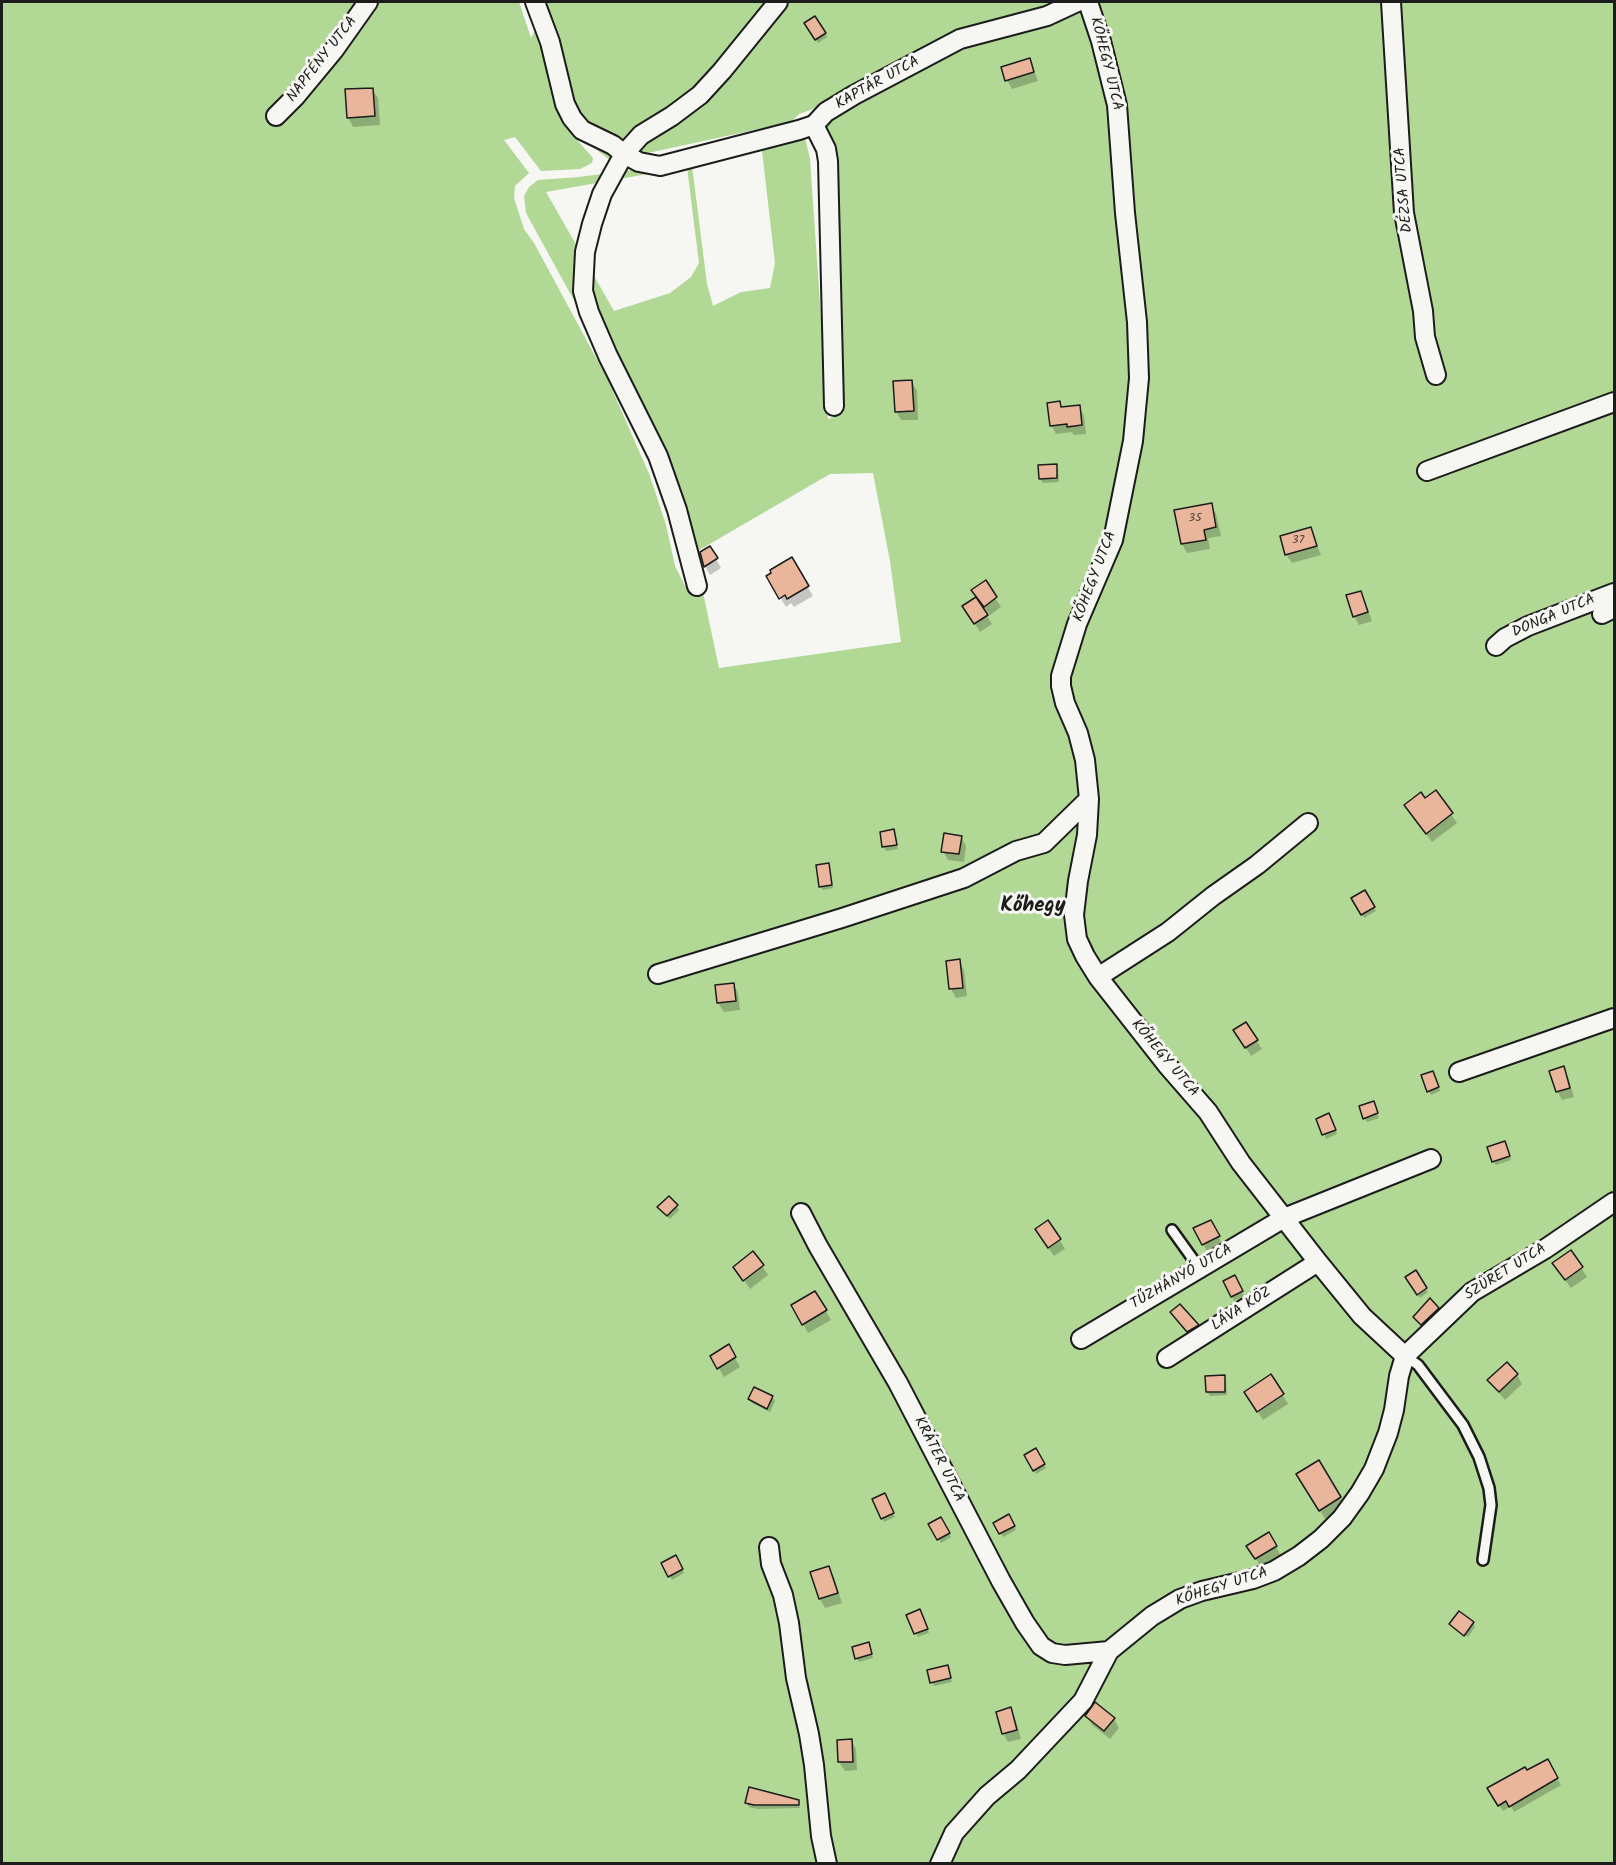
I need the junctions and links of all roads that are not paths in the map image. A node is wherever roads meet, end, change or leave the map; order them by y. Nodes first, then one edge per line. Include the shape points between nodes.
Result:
1 (368, 2) edge
2 (535, 2) edge
3 (778, 2) edge
4 (1077, 2) edge
5 (1088, 2) edge
6 (1391, 2) edge
7 (276, 116) dead end
8 (814, 125) junction
9 (624, 154) junction
10 (1436, 375) dead end
11 (1614, 402) edge
12 (834, 406) dead end
13 (1427, 471) dead end
14 (697, 586) dead end
15 (1614, 593) edge
16 (1496, 646) dead end
17 (1089, 799) junction
18 (1308, 823) dead end
19 (658, 974) dead end
20 (1098, 977) junction
21 (1614, 1017) edge
22 (1459, 1072) dead end
23 (1431, 1159) dead end
24 (1614, 1202) edge
25 (801, 1213) dead end
26 (1284, 1218) junction
27 (1172, 1230) dead end
28 (1317, 1262) junction
29 (1200, 1269) junction
30 (1081, 1339) dead end
31 (1405, 1356) junction
32 (1167, 1358) dead end
33 (770, 1547) dead end
34 (1484, 1560) dead end
35 (1109, 1651) junction
36 (827, 1863) edge
37 (940, 1863) edge

1 - 7 street, NAPFÉNY UTCA via 328,57
2 - 9 street via 572,118 582,130
3 - 9 street via 700,95 641,135
4 - 8 street, KAPTÁR UTCA via 1047,16 960,39 854,95 826,112
5 - 17 street, KŐHEGY UTCA via 1117,105 1139,378 1133,441 1113,540 1077,624 1061,676 1065,703 1085,760
6 - 10 street, DÉZSA UTCA via 1404,213 1425,337
8 - 9 street via 660,166
8 - 12 street via 829,168
9 - 14 street via 602,194 592,224 582,271 583,291 608,356 658,456
11 - 13 street
15 - 16 street, DONGA UTCA via 1528,626
17 - 19 street via 1044,843 1016,850 964,878
17 - 20 street, KŐHEGY UTCA via 1074,915 1077,939
18 - 20 street via 1168,932
20 - 26 street, KŐHEGY UTCA via 1208,1112
21 - 22 street
23 - 26 street, TŰZHÁNYÓ UTCA
24 - 31 street, SZÜRET UTCA via 1472,1292
25 - 35 street, KRÁTER UTCA via 1035,1638 1052,1653
26 - 28 street, KŐHEGY UTCA
26 - 29 street, TŰZHÁNYÓ UTCA
27 - 29 lane
28 - 31 street, KŐHEGY UTCA via 1362,1316
28 - 32 street, LÁVA KÖZ
29 - 30 street, TŰZHÁNYÓ UTCA
31 - 34 lane via 1418,1365 1463,1425 1479,1457 1491,1505
31 - 35 street, KŐHEGY UTCA via 1394,1410 1374,1469 1342,1518 1321,1539 1274,1571 1180,1599
33 - 36 street via 810,1734
35 - 37 street, KŐHEGY UTCA via 1083,1701 954,1833

